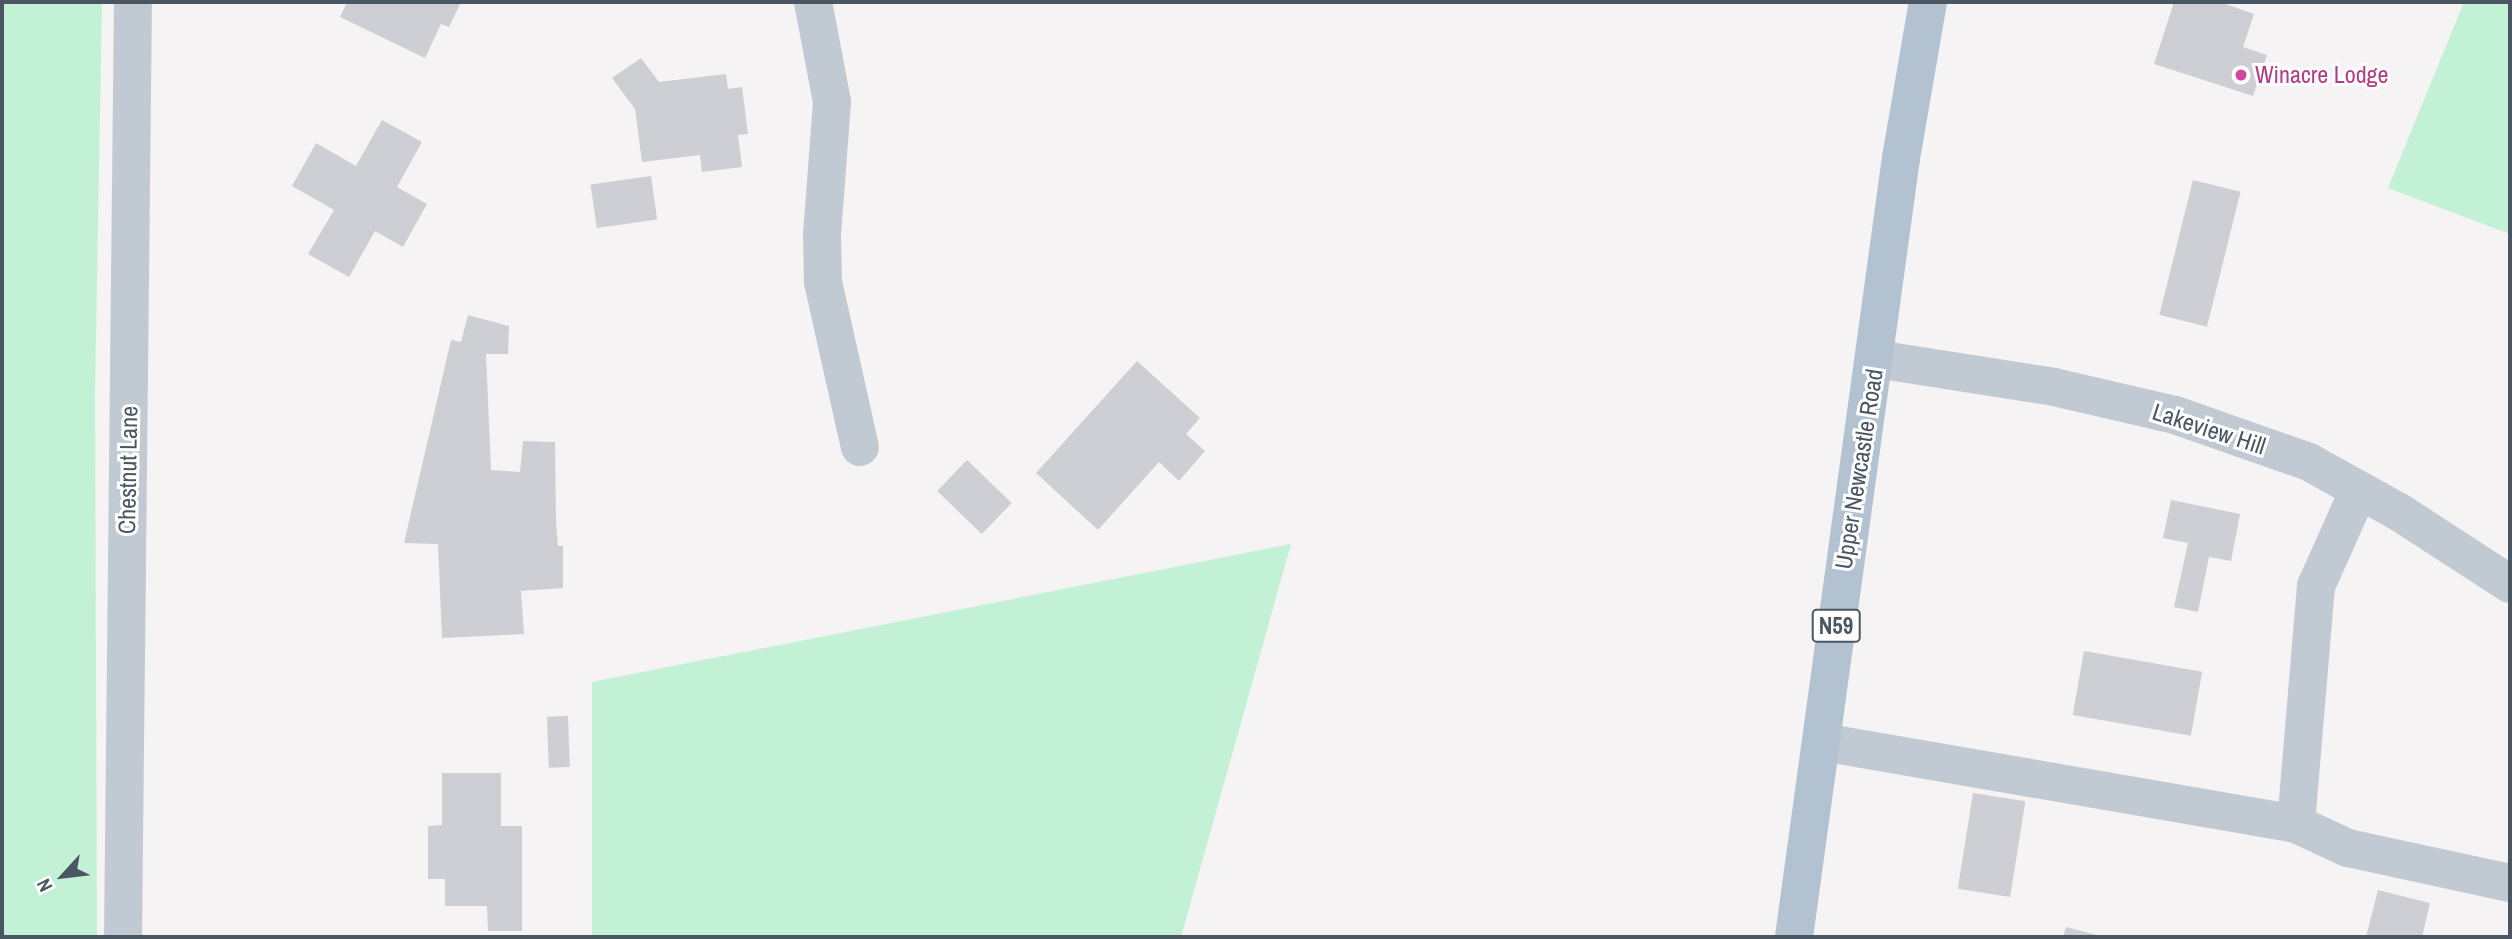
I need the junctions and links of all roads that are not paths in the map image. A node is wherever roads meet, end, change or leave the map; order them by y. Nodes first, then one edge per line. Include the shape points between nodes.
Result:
1 (133, 2) edge
2 (813, 2) edge
3 (1928, 2) edge
4 (1876, 359) junction
5 (860, 447) dead end
6 (2359, 490) junction
7 (2510, 584) edge
8 (1822, 742) junction
9 (2296, 824) junction
10 (2510, 883) edge
11 (123, 937) edge
12 (1794, 937) edge

1 - 11 street, Chestnut Lane
2 - 5 street via 832,102 823,282
3 - 4 main road, Upper Newcastle Road / N59
4 - 6 street, Lakeview Hill via 2054,387 2175,415 2309,462
4 - 8 main road, Upper Newcastle Road / N59
6 - 7 street, Lakeview Hill
6 - 9 street via 2316,586
8 - 9 street
8 - 12 main road, Upper Newcastle Road / N59
9 - 10 street via 2348,848

